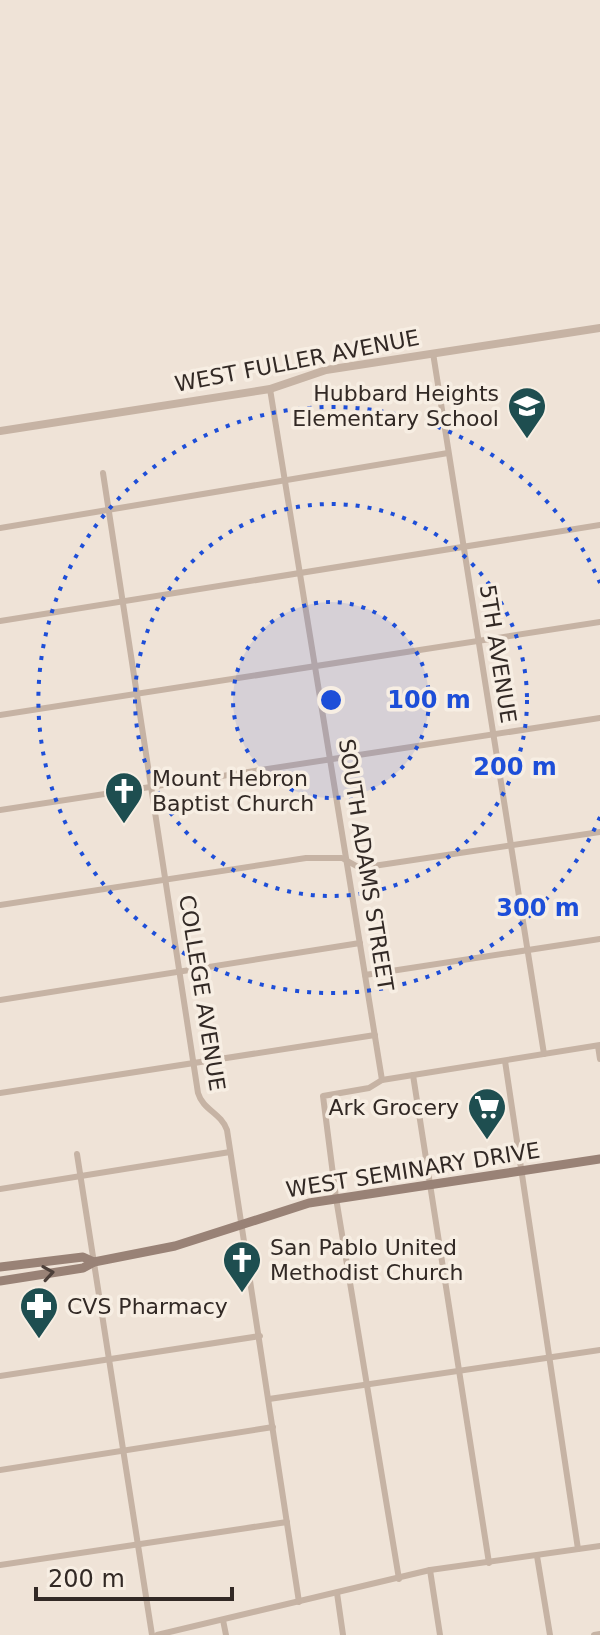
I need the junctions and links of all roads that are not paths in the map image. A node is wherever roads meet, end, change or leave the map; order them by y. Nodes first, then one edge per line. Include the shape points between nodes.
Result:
1 (600, 328) edge
2 (433, 353) junction
3 (270, 389) junction
4 (0, 431) edge
5 (448, 453) junction
6 (103, 473) dead end
7 (284, 479) junction
8 (109, 512) junction
9 (600, 525) edge
10 (0, 528) edge
11 (463, 547) junction
12 (300, 572) junction
13 (123, 602) junction
14 (0, 621) edge
15 (600, 622) edge
16 (478, 641) junction
17 (315, 666) junction
18 (137, 694) junction
19 (0, 715) edge
20 (600, 718) edge
21 (493, 734) junction
22 (330, 759) junction
23 (152, 787) junction
24 (0, 810) edge
25 (600, 832) edge
26 (511, 845) junction
27 (347, 863) junction
28 (166, 880) junction
29 (0, 905) edge
30 (600, 939) edge
31 (360, 943) junction
32 (527, 950) junction
33 (180, 972) junction
34 (365, 975) junction
35 (0, 1000) edge
36 (375, 1035) junction
37 (599, 1046) edge
38 (544, 1054) junction
39 (600, 1059) edge
40 (505, 1061) junction
41 (193, 1063) junction
42 (413, 1075) junction
43 (382, 1080) junction
44 (0, 1093) edge
45 (230, 1152) junction
46 (77, 1154) dead end
47 (600, 1159) edge
48 (522, 1170) junction
49 (80, 1177) junction
50 (428, 1184) junction
51 (0, 1189) edge
52 (336, 1198) junction
53 (241, 1222) junction
54 (94, 1262) junction
55 (0, 1267) edge
56 (0, 1281) edge
57 (260, 1336) junction
58 (600, 1350) edge
59 (549, 1357) junction
60 (109, 1359) junction
61 (460, 1371) junction
62 (0, 1376) edge
63 (367, 1385) junction
64 (269, 1399) junction
65 (273, 1427) junction
66 (123, 1451) junction
67 (0, 1470) edge
68 (287, 1522) junction
69 (138, 1544) junction
70 (600, 1546) edge
71 (578, 1549) junction
72 (537, 1556) junction
73 (489, 1563) junction
74 (0, 1565) edge
75 (430, 1570) junction
76 (399, 1579) junction
77 (337, 1593) junction
78 (299, 1602) junction
79 (223, 1620) junction
80 (155, 1635) edge
81 (226, 1635) edge
82 (343, 1635) edge
83 (440, 1635) edge
84 (550, 1635) edge

1 - 2 street, WEST FULLER AVENUE
2 - 3 street, WEST FULLER AVENUE via 326,370
2 - 5 street, 5TH AVENUE
3 - 4 street, WEST FULLER AVENUE
3 - 7 street, SOUTH ADAMS STREET
5 - 7 street
5 - 11 street, 5TH AVENUE
6 - 8 street, COLLEGE AVENUE
7 - 8 street
7 - 12 street, SOUTH ADAMS STREET
8 - 10 street
8 - 13 street, COLLEGE AVENUE
9 - 11 street
11 - 12 street
11 - 16 street, 5TH AVENUE
12 - 13 street
12 - 17 street, SOUTH ADAMS STREET
13 - 14 street
13 - 18 street, COLLEGE AVENUE
15 - 16 street
16 - 17 street
16 - 21 street, 5TH AVENUE
17 - 18 street
17 - 22 street, SOUTH ADAMS STREET
18 - 19 street
18 - 23 street, COLLEGE AVENUE
20 - 21 street
21 - 22 street
21 - 26 street, 5TH AVENUE
22 - 23 street
22 - 27 street, SOUTH ADAMS STREET
23 - 24 street
23 - 28 street, COLLEGE AVENUE
25 - 26 street
26 - 27 street via 360,868
26 - 32 street, 5TH AVENUE
27 - 28 street via 326,856
27 - 31 street, SOUTH ADAMS STREET
28 - 29 street
28 - 33 street, COLLEGE AVENUE
30 - 32 street
31 - 33 street
31 - 34 street, SOUTH ADAMS STREET
32 - 34 street
32 - 38 street, 5TH AVENUE
33 - 35 street
33 - 41 street, COLLEGE AVENUE
34 - 36 street, SOUTH ADAMS STREET
36 - 41 street
36 - 43 street, SOUTH ADAMS STREET
37 - 38 street
37 - 39 street
38 - 40 street
40 - 42 street
40 - 48 street
41 - 44 street
41 - 45 street, COLLEGE AVENUE via 202,1105 224,1122
42 - 43 street
42 - 50 street
43 - 52 street via 369,1088 326,1093 322,1102
45 - 49 street
45 - 53 street, COLLEGE AVENUE
46 - 49 street
47 - 48 main road, WEST SEMINARY DRIVE
48 - 50 main road, WEST SEMINARY DRIVE
48 - 59 street
49 - 51 street
49 - 54 street
50 - 52 main road, WEST SEMINARY DRIVE
50 - 61 street
52 - 53 main road, WEST SEMINARY DRIVE
52 - 63 street
53 - 54 main road, WEST SEMINARY DRIVE via 163,1249
53 - 57 street, COLLEGE AVENUE
54 - 55 main road, WEST SEMINARY DRIVE via 83,1257
56 -> 54 main road, WEST SEMINARY DRIVE
54 - 60 street
57 - 60 street
57 - 64 street, COLLEGE AVENUE
58 - 59 street
59 - 61 street
59 - 71 street
60 - 62 street
60 - 66 street
61 - 63 street
61 - 73 street
63 - 64 street
63 - 76 street
64 - 65 street, COLLEGE AVENUE
65 - 66 street
65 - 68 street, COLLEGE AVENUE
66 - 67 street
66 - 69 street
68 - 69 street
68 - 78 street, COLLEGE AVENUE
69 - 74 street
69 - 80 street
70 - 71 street
71 - 72 street
72 - 73 street
72 - 84 street
73 - 75 street
75 - 76 street
75 - 83 street
76 - 77 street
77 - 78 street
77 - 82 street
78 - 79 street
79 - 80 street
79 - 81 street

